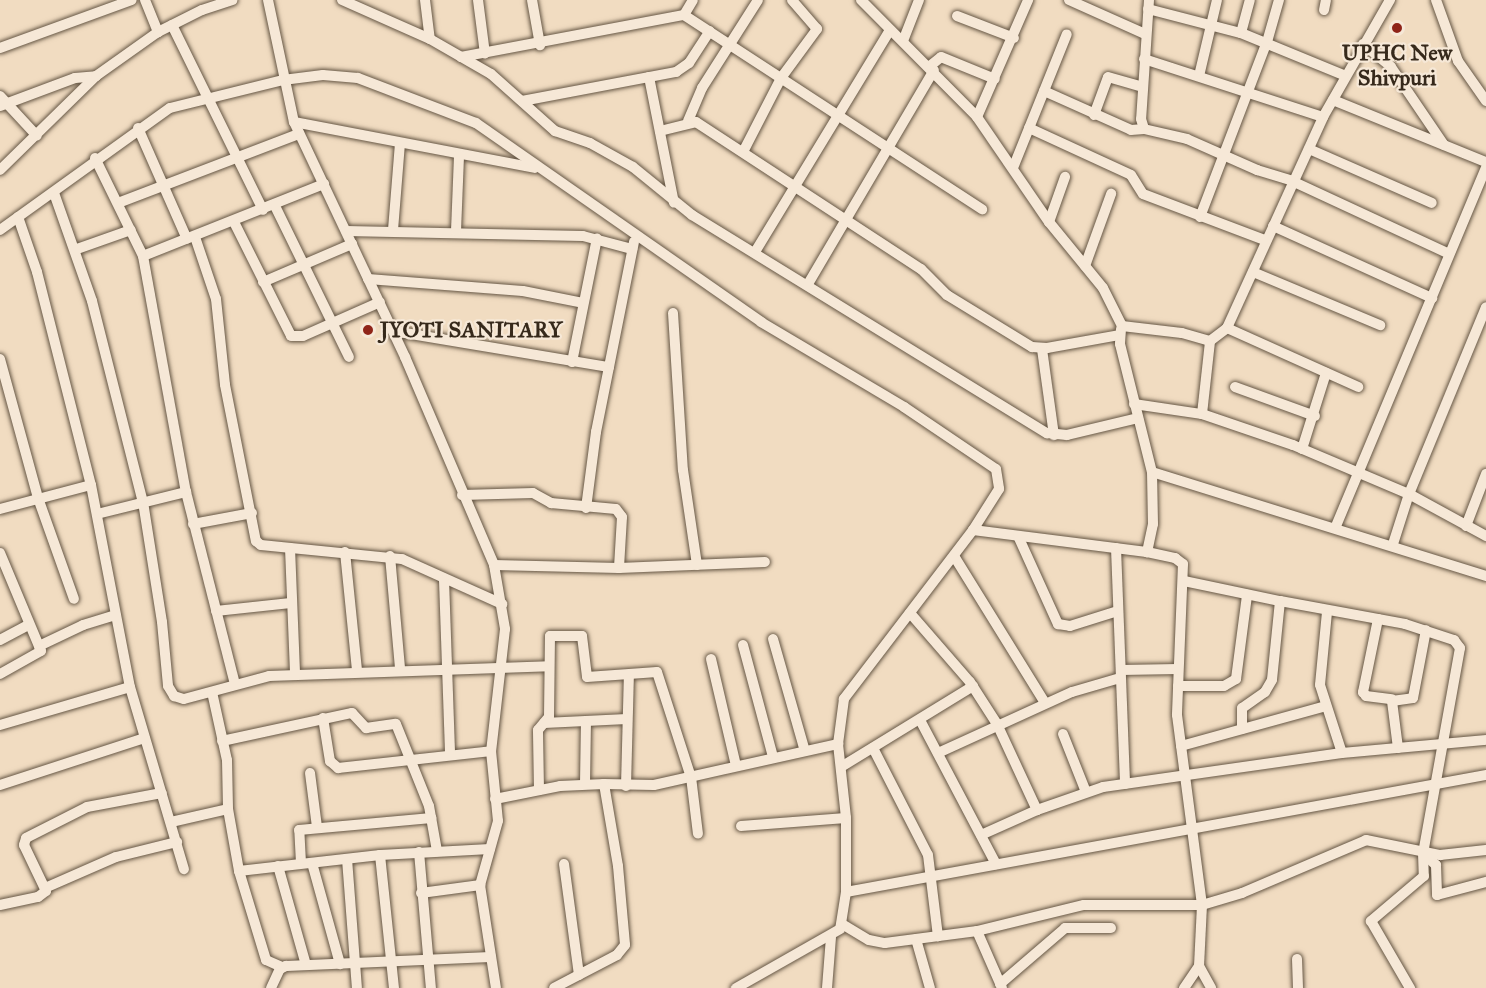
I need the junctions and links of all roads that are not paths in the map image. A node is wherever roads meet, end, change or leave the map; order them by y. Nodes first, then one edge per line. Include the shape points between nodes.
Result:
1 (132, 0) edge
2 (144, 0) edge
3 (232, 0) edge
4 (268, 0) edge
5 (342, 0) edge
6 (424, 0) edge
7 (478, 0) edge
8 (532, 0) edge
9 (693, 0) edge
10 (758, 0) edge
11 (792, 0) edge
12 (861, 0) edge
13 (919, 0) edge
14 (1028, 0) edge
15 (1069, 0) edge
16 (1216, 0) edge
17 (1250, 0) edge
18 (1279, 0) edge
19 (1390, 0) edge
20 (1436, 0) edge
21 (1149, 5) edge
22 (684, 15) junction
23 (957, 16) dead end
24 (172, 25) junction
25 (1210, 26) junction
26 (890, 30) junction
27 (710, 31) junction
28 (158, 32) junction
29 (1241, 33) junction
30 (1066, 34) dead end
31 (1146, 34) junction
32 (1014, 38) junction
33 (430, 39) junction
34 (903, 41) junction
35 (1267, 42) junction
36 (1363, 44) junction
37 (540, 45) junction
38 (730, 45) junction
39 (0, 48) edge
40 (485, 54) junction
41 (461, 57) junction
42 (1144, 59) junction
43 (932, 68) junction
44 (96, 76) junction
45 (1198, 76) junction
46 (1346, 76) junction
47 (649, 77) junction
48 (782, 78) junction
49 (995, 79) junction
50 (283, 80) junction
51 (1142, 87) junction
52 (1044, 91) junction
53 (1249, 91) junction
54 (205, 97) junction
55 (1333, 100) junction
56 (522, 101) junction
57 (1486, 101) edge
58 (2, 102) edge
59 (1094, 115) junction
60 (839, 116) junction
61 (977, 117) junction
62 (1323, 117) junction
63 (688, 121) junction
64 (294, 122) junction
65 (138, 128) junction
66 (1029, 128) junction
67 (1144, 129) junction
68 (660, 131) junction
69 (299, 134) junction
70 (37, 136) junction
71 (400, 143) junction
72 (1444, 145) junction
73 (889, 148) junction
74 (1309, 148) junction
75 (743, 152) junction
76 (1225, 154) junction
77 (459, 155) junction
78 (237, 156) junction
79 (95, 158) junction
80 (1486, 162) edge
81 (537, 168) junction
82 (1012, 168) junction
83 (1486, 168) edge
84 (0, 170) edge
85 (1065, 177) dead end
86 (1292, 181) junction
87 (324, 184) junction
88 (165, 185) junction
89 (794, 186) junction
90 (54, 193) junction
91 (1111, 194) dead end
92 (118, 203) junction
93 (674, 203) junction
94 (1432, 203) dead end
95 (275, 206) junction
96 (982, 209) dead end
97 (263, 210) junction
98 (18, 217) junction
99 (1200, 217) junction
100 (845, 221) junction
101 (234, 222) junction
102 (1049, 222) junction
103 (1272, 226) junction
104 (0, 230) edge
105 (131, 230) junction
106 (393, 230) junction
107 (346, 231) junction
108 (456, 231) junction
109 (636, 236) junction
110 (191, 238) junction
111 (597, 238) junction
112 (1265, 240) junction
113 (352, 244) junction
114 (77, 249) junction
115 (632, 249) junction
116 (755, 252) junction
117 (1449, 254) junction
118 (142, 256) junction
119 (304, 263) junction
120 (1085, 266) junction
121 (1253, 273) junction
122 (368, 279) junction
123 (263, 282) junction
124 (808, 284) junction
125 (1432, 298) junction
126 (380, 302) junction
127 (583, 303) junction
128 (1486, 307) edge
129 (673, 313) dead end
130 (333, 324) junction
131 (1380, 325) dead end
132 (1227, 328) junction
133 (393, 331) junction
134 (1120, 331) junction
135 (1210, 341) junction
136 (1042, 349) junction
137 (350, 357) dead end
138 (0, 359) edge
139 (572, 362) junction
140 (609, 367) junction
141 (1326, 373) junction
142 (3, 379) edge
143 (1235, 387) dead end
144 (1358, 387) dead end
145 (1134, 404) junction
146 (1202, 414) junction
147 (1315, 416) junction
148 (1138, 418) junction
149 (1054, 435) junction
150 (1302, 449) junction
151 (1152, 472) junction
152 (1358, 472) junction
153 (1486, 474) edge
154 (90, 485) junction
155 (186, 492) junction
156 (1409, 494) junction
157 (462, 495) junction
158 (38, 498) junction
159 (142, 502) junction
160 (586, 508) junction
161 (0, 509) edge
162 (252, 513) junction
163 (97, 514) junction
164 (193, 524) junction
165 (1336, 526) junction
166 (1466, 526) junction
167 (973, 530) junction
168 (1018, 536) junction
169 (1486, 536) edge
170 (1393, 544) junction
171 (290, 548) junction
172 (1116, 548) junction
173 (345, 552) junction
174 (1147, 552) junction
175 (0, 553) edge
176 (390, 556) junction
177 (954, 556) junction
178 (765, 562) dead end
179 (494, 565) junction
180 (697, 565) junction
181 (619, 568) junction
182 (1486, 576) edge
183 (444, 580) junction
184 (1185, 580) junction
185 (1247, 595) junction
186 (74, 600) dead end
187 (1280, 602) junction
188 (291, 603) junction
189 (502, 604) junction
190 (216, 611) junction
191 (1118, 611) junction
192 (1327, 612) junction
193 (910, 613) junction
194 (116, 615) junction
195 (1378, 619) junction
196 (28, 625) junction
197 (1426, 630) junction
198 (773, 639) dead end
199 (0, 640) edge
200 (743, 645) dead end
201 (39, 646) junction
202 (711, 659) dead end
203 (503, 666) junction
204 (549, 666) junction
205 (400, 669) junction
206 (448, 669) junction
207 (1178, 669) junction
208 (357, 670) junction
209 (0, 674) edge
210 (1120, 674) junction
211 (295, 675) junction
212 (629, 675) junction
213 (235, 684) junction
214 (973, 686) junction
215 (1178, 686) junction
216 (130, 687) junction
217 (212, 692) junction
218 (1392, 699) junction
219 (1046, 703) junction
220 (1326, 706) junction
221 (323, 718) junction
222 (627, 719) junction
223 (920, 720) junction
224 (585, 722) junction
225 (544, 723) junction
226 (996, 724) junction
227 (0, 725) edge
228 (1242, 729) junction
229 (1063, 734) dead end
230 (144, 738) junction
231 (222, 741) junction
232 (1486, 741) edge
233 (838, 744) junction
234 (1443, 744) junction
235 (1181, 746) junction
236 (873, 748) junction
237 (1398, 748) junction
238 (491, 751) junction
239 (805, 751) junction
240 (938, 753) junction
241 (1342, 753) junction
242 (450, 755) junction
243 (773, 757) junction
244 (409, 759) junction
245 (736, 766) junction
246 (841, 767) junction
247 (310, 773) dead end
248 (1185, 775) junction
249 (1486, 775) edge
250 (691, 777) junction
251 (585, 784) junction
252 (604, 784) junction
253 (1125, 784) junction
254 (0, 785) edge
255 (1436, 785) junction
256 (626, 786) junction
257 (539, 790) junction
258 (1086, 792) junction
259 (162, 793) junction
260 (495, 799) junction
261 (228, 809) junction
262 (1037, 810) junction
263 (431, 818) junction
264 (846, 818) junction
265 (171, 822) junction
266 (741, 826) dead end
267 (317, 827) junction
268 (1193, 831) junction
269 (698, 834) dead end
270 (981, 835) junction
271 (177, 842) junction
272 (490, 849) junction
273 (1486, 850) edge
274 (437, 851) junction
275 (419, 852) junction
276 (1423, 853) junction
277 (380, 855) junction
278 (347, 859) junction
279 (307, 863) junction
280 (564, 864) dead end
281 (996, 864) junction
282 (278, 866) junction
283 (184, 869) dead end
284 (239, 871) junction
285 (932, 878) junction
286 (1486, 882) edge
287 (480, 885) junction
288 (45, 888) junction
289 (846, 892) junction
290 (421, 893) junction
291 (0, 905) edge
292 (1202, 905) junction
293 (842, 924) junction
294 (1111, 928) dead end
295 (977, 931) junction
296 (938, 936) junction
297 (831, 937) junction
298 (916, 939) junction
299 (491, 957) junction
300 (1297, 959) dead end
301 (430, 962) junction
302 (392, 963) junction
303 (340, 964) junction
304 (356, 964) junction
305 (306, 965) junction
306 (1199, 966) junction
307 (282, 967) junction
308 (579, 975) junction
309 (757, 983) edge
310 (1001, 986) edge
311 (275, 987) edge
312 (357, 988) edge
313 (394, 988) edge
314 (431, 988) edge
315 (496, 988) edge
316 (554, 988) edge
317 (736, 988) edge
318 (827, 988) edge
319 (930, 988) edge
320 (1184, 988) edge
321 (1211, 988) edge
322 (1298, 988) edge
323 (1410, 988) edge

1 - 39 street
2 - 28 street
3 - 24 street
4 - 50 street
5 - 33 street
6 - 33 street
7 - 40 street
8 - 37 street
9 - 22 street
10 - 38 street
11 - 48 street via 817,29
12 - 26 street
13 - 34 street
14 - 32 street
15 - 31 street
16 - 25 street
17 - 29 street
18 - 35 street
19 - 36 street
20 - 57 street via 1458,61
21 - 25 street
21 - 31 street
22 - 27 street
22 - 37 street
23 - 32 street
24 - 28 street
24 - 54 street
25 - 29 street
25 - 45 street
26 - 34 street
26 - 60 street
27 - 38 street
27 - 47 street via 682,68
28 - 44 street
29 - 35 street
30 - 52 street
31 - 42 street
32 - 49 street
33 - 41 street
34 - 43 street
35 - 46 street
35 - 53 street
36 - 46 street
36 - 72 street via 1391,67
37 - 40 street
38 - 48 street
38 - 63 street via 702,87
40 - 41 street
41 - 56 street via 500,81
42 - 45 street
42 - 51 street
43 - 49 street via 941,57
43 - 61 street
43 - 73 street
44 - 58 street via 75,78
44 - 70 street
45 - 53 street
46 - 55 street
47 - 56 street
47 - 68 street
48 - 60 street
48 - 75 street
49 - 61 street
50 - 54 street
50 - 64 street
50 - 81 street via 332,75 385,86 465,117
51 - 59 street via 1108,77
51 - 67 street
52 - 59 street
52 - 66 street
53 - 62 street
53 - 76 street
54 - 65 street via 170,108
54 - 78 street
55 - 62 street
55 - 72 street
56 - 93 street via 555,131 590,143 633,167
58 - 70 street
59 - 67 street via 1131,130
60 - 73 street
60 - 89 street
61 - 82 street
62 - 74 street
63 - 68 street
63 - 75 street via 696,122
64 - 69 street
64 - 71 street
65 - 79 street
65 - 88 street
66 - 82 street
66 - 99 street via 1131,175 1143,194
67 - 76 street via 1187,139
68 - 93 street
69 - 78 street
69 - 87 street
70 - 84 street
71 - 77 street
71 - 106 street
72 - 80 street
73 - 96 street
73 - 100 street
74 - 86 street
74 - 94 street
75 - 89 street
76 - 86 street
76 - 99 street
77 - 81 street
77 - 108 street
78 - 88 street
78 - 97 street
79 - 90 street
79 - 92 street
81 - 109 street
82 - 102 street
83 - 117 street
85 - 102 street
86 - 103 street
86 - 117 street
87 - 95 street
87 - 107 street
88 - 92 street
88 - 110 street
89 - 100 street
89 - 116 street
90 - 98 street
90 - 114 street
91 - 120 street
92 - 105 street
93 - 116 street
95 - 97 street
95 - 119 street
97 - 101 street
98 - 104 street
98 - 154 street via 37,272
99 - 112 street
100 - 124 street
100 - 136 street via 921,269 947,295
101 - 110 street
101 - 123 street
102 - 120 street
103 - 112 street
103 - 125 street
105 - 114 street
105 - 118 street
106 - 107 street
106 - 108 street
107 - 113 street
108 - 111 street
109 - 115 street
109 - 167 street via 761,322 904,407 996,469 999,489
110 - 118 street
110 - 162 street via 216,299 225,385
111 - 115 street
111 - 127 street
112 - 121 street
113 - 119 street
113 - 122 street
114 - 159 street
115 - 140 street
116 - 124 street
117 - 125 street
118 - 155 street
119 - 123 street
119 - 130 street
120 - 134 street via 1103,288
121 - 131 street
121 - 132 street
122 - 126 street
122 - 127 street via 523,291
123 - 130 street via 291,336 303,336
124 - 149 street
125 - 152 street
126 - 130 street
126 - 133 street
127 - 139 street
128 - 156 street
129 - 180 street via 683,470
130 - 137 street
132 - 135 street
132 - 141 street
133 - 139 street
133 - 157 street
134 - 135 street
134 - 136 street
134 - 145 street
135 - 146 street
136 - 149 street
138 - 142 street
139 - 140 street
140 - 160 street
141 - 144 street
141 - 147 street
142 - 158 street
143 - 147 street
145 - 146 street
145 - 148 street
146 - 150 street
147 - 150 street
148 - 149 street
148 - 151 street
150 - 152 street
151 - 165 street
151 - 174 street via 1153,524
152 - 156 street
152 - 165 street
153 - 166 street
154 - 158 street
154 - 163 street
155 - 159 street
155 - 164 street
156 - 166 street
156 - 170 street
157 - 160 street via 533,493 548,502
157 - 179 street
158 - 161 street
158 - 186 street
159 - 163 street
159 - 217 street via 162,622 168,686 174,696 184,699
160 - 181 street via 612,508 621,513
162 - 164 street
162 - 171 street via 258,543
163 - 194 street
164 - 190 street
165 - 170 street
166 - 169 street
167 - 168 street
167 - 177 street
168 - 172 street
168 - 191 street via 1058,624 1070,626
170 - 182 street
171 - 173 street
171 - 188 street
172 - 174 street
172 - 191 street
173 - 176 street
173 - 208 street
174 - 184 street via 1180,560
175 - 196 street
176 - 183 street
176 - 205 street
177 - 193 street
177 - 219 street
178 - 180 street
179 - 181 street
179 - 189 street
180 - 181 street
183 - 189 street
183 - 206 street
184 - 185 street
184 - 207 street
185 - 187 street
185 - 215 street via 1236,680 1224,686
187 - 192 street
187 - 228 street via 1272,680 1265,692 1242,708
188 - 190 street
188 - 211 street
189 - 203 street
190 - 213 street
191 - 210 street
192 - 195 street
192 - 220 street via 1320,674
193 - 214 street
193 - 233 street via 849,691
194 - 201 street via 83,625
194 - 216 street
195 - 197 street
195 - 218 street via 1363,693
196 - 199 street
196 - 201 street
197 - 218 street via 1413,698
197 - 234 street via 1454,640 1460,648
198 - 239 street
200 - 243 street
201 - 209 street via 38,656
202 - 245 street
203 - 204 street
203 - 206 street
203 - 238 street
204 - 212 street via 550,636 580,636 585,640 587,677
204 - 225 street via 550,712
205 - 206 street
205 - 208 street
206 - 242 street
207 - 210 street
207 - 215 street
208 - 211 street
210 - 219 street
210 - 253 street
211 - 213 street
212 - 222 street
212 - 250 street via 657,672
213 - 217 street
214 - 223 street
214 - 226 street
215 - 235 street
216 - 227 street
216 - 230 street
217 - 231 street
218 - 237 street
219 - 226 street
220 - 228 street
220 - 241 street
221 - 231 street
221 - 244 street via 352,713 358,715 366,728 396,724
221 - 244 street via 329,758 335,767
222 - 224 street
222 - 256 street
223 - 236 street
223 - 240 street
224 - 225 street
224 - 251 street
225 - 257 street via 538,730
226 - 240 street
226 - 262 street
228 - 235 street
229 - 258 street
230 - 254 street
230 - 259 street
231 - 261 street via 229,775
232 - 234 street
233 - 239 street
233 - 246 street
234 - 237 street
234 - 255 street
235 - 248 street
236 - 246 street
236 - 285 street via 922,840
237 - 241 street
238 - 242 street
238 - 260 street
239 - 243 street
240 - 270 street
241 - 248 street
242 - 244 street
243 - 245 street
244 - 263 street
245 - 250 street
246 - 264 street
247 - 267 street
248 - 253 street
248 - 268 street
249 - 255 street
250 - 256 street
250 - 269 street
251 - 252 street
251 - 257 street
252 - 256 street
252 - 308 street via 618,866 625,945 617,955
253 - 258 street
255 - 268 street
255 - 276 street
257 - 260 street
258 - 262 street
259 - 265 street
259 - 288 street via 87,807 26,838 24,845
260 - 272 street via 497,828
261 - 265 street
261 - 284 street
262 - 270 street
263 - 267 street
263 - 274 street
264 - 266 street
264 - 289 street
265 - 271 street
267 - 279 street via 297,831
268 - 281 street
268 - 292 street
270 - 281 street
271 - 283 street
271 - 288 street via 116,857
272 - 274 street
272 - 287 street
273 - 276 street via 1453,855
274 - 275 street
275 - 277 street
275 - 290 street
276 - 286 street via 1436,865 1437,895
276 - 292 street via 1372,840 1361,841
276 - 323 street via 1424,876 1371,921
277 - 278 street
277 - 302 street
278 - 279 street
278 - 304 street
279 - 282 street
279 - 303 street
280 - 308 street
281 - 285 street
282 - 284 street
282 - 305 street
284 - 307 street via 266,960
285 - 289 street
285 - 296 street
287 - 290 street
287 - 299 street
288 - 291 street via 42,896
289 - 293 street
290 - 301 street
292 - 295 street via 1084,905
292 - 306 street
293 - 297 street
293 - 298 street via 876,943
294 - 310 street via 1065,928
295 - 296 street
295 - 310 street
296 - 298 street
297 - 309 street
297 - 318 street
298 - 319 street
299 - 301 street
299 - 315 street
300 - 322 street
301 - 302 street
301 - 314 street
302 - 304 street
302 - 313 street
303 - 304 street
303 - 305 street
304 - 312 street
305 - 307 street
306 - 320 street
306 - 321 street
307 - 311 street
308 - 316 street
309 - 317 street

